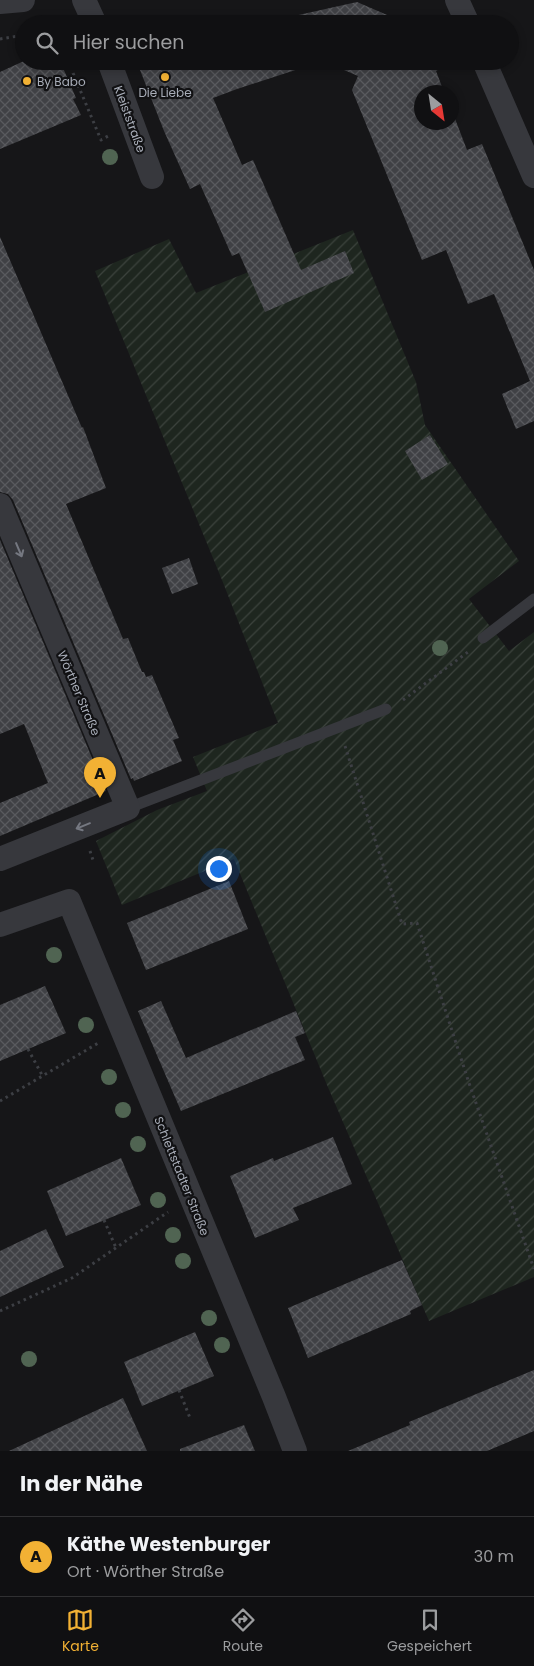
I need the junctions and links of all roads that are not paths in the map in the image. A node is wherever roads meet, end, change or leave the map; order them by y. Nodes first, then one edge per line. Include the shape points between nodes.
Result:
1 (23, 0) edge
2 (84, 0) edge
3 (457, 0) edge
4 (0, 2) edge
5 (91, 15) edge
6 (464, 15) edge
7 (112, 70) edge
8 (488, 70) edge
9 (534, 174) edge
10 (152, 177) dead end
11 (0, 506) edge
12 (534, 599) edge
13 (483, 638) road end
14 (386, 709) road end
15 (128, 808) junction
16 (0, 859) edge
17 (0, 925) edge
18 (295, 1451) edge

1 - 4 street
2 - 5 street
3 - 6 street
7 - 10 street, Kleiststraße
8 - 9 street
11 -> 15 street, Wörther Straße
12 - 13 lane
14 - 15 lane
15 -> 16 street
17 - 18 street, Schlettstadter Straße via 69,900

